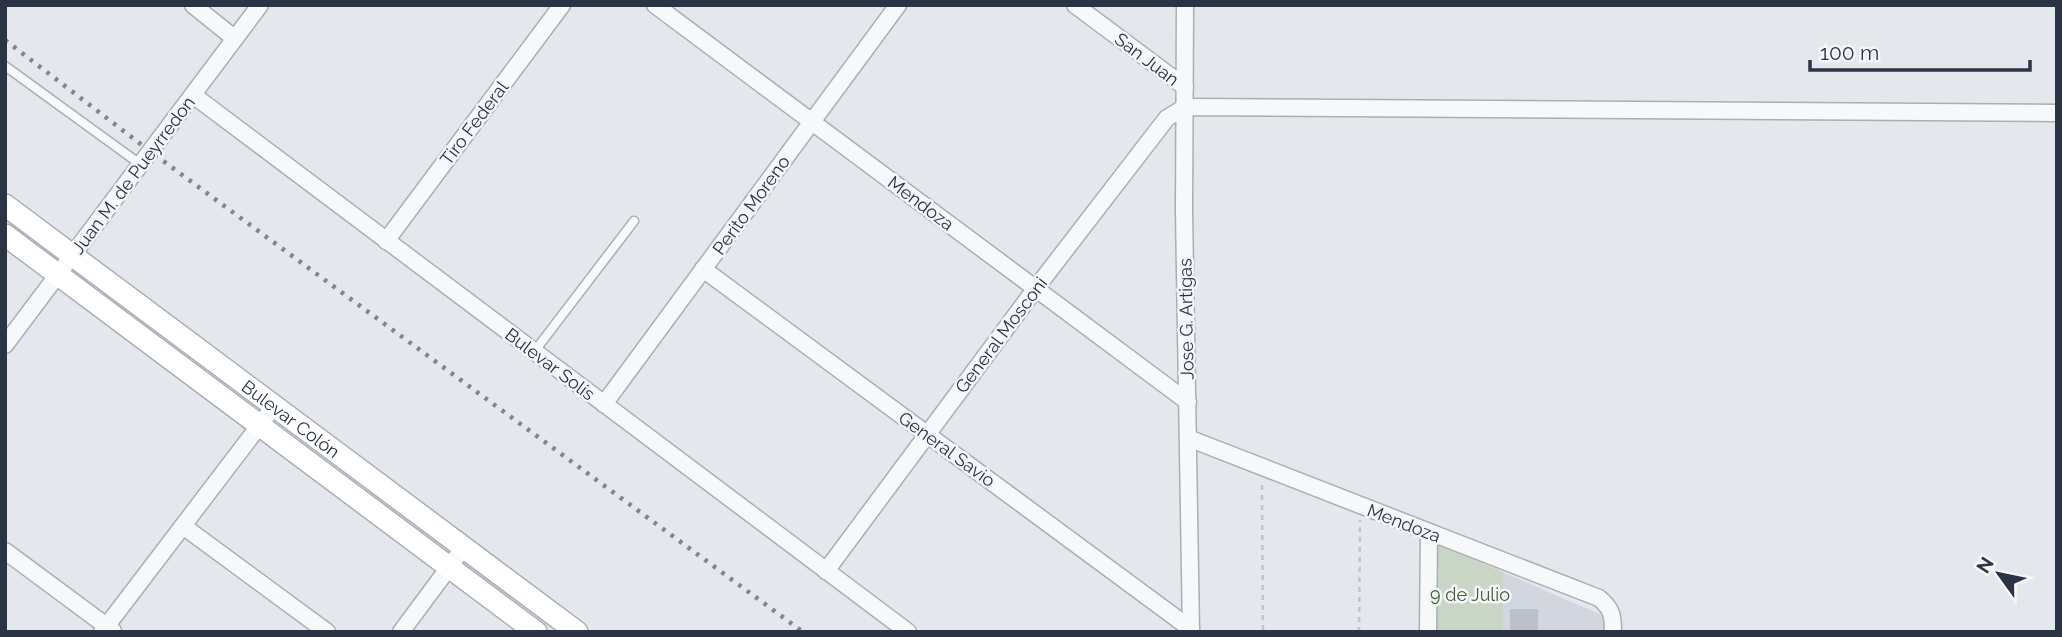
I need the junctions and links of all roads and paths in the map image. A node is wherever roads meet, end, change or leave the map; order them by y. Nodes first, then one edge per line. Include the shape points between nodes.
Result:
1 (193, 5) edge
2 (260, 5) edge
3 (562, 5) edge
4 (655, 5) edge
5 (898, 5) edge
6 (1075, 5) edge
7 (1185, 5) edge
8 (234, 38) junction
9 (5, 66) edge
10 (1185, 87) junction
11 (193, 95) junction
12 (1185, 107) junction
13 (2057, 113) edge
14 (812, 122) junction
15 (140, 164) junction
16 (5, 205) edge
17 (634, 221) dead end
18 (5, 235) edge
19 (386, 241) junction
20 (73, 255) junction
21 (703, 270) junction
22 (58, 274) junction
23 (1035, 288) junction
24 (189, 342) junction
25 (5, 345) edge
26 (534, 352) junction
27 (175, 361) junction
28 (1188, 402) junction
29 (604, 404) junction
30 (275, 405) junction
31 (259, 425) junction
32 (927, 435) junction
33 (1188, 438) junction
34 (1262, 479) dead end
35 (394, 495) junction
36 (379, 514) junction
37 (1360, 517) dead end
38 (183, 526) junction
39 (1429, 533) junction
40 (464, 547) junction
41 (5, 551) edge
42 (449, 567) junction
43 (826, 571) junction
44 (107, 630) edge
45 (1191, 630) edge
46 (327, 632) edge
47 (401, 632) edge
48 (536, 632) edge
49 (577, 632) edge
50 (908, 632) edge
51 (1264, 632) edge
52 (1359, 632) edge
53 (1428, 632) edge
54 (1613, 632) edge

1 - 8 street
2 - 8 street, Juan M. de Pueyrredon
3 - 19 street, Tiro Federal
4 - 14 street, Mendoza
5 - 14 street, Perito Moreno
6 - 10 street, San Juan
7 - 10 street, Jose G. Artigas
8 - 11 street, Juan M. de Pueyrredon
9 - 15 lane
10 - 12 street, Jose G. Artigas
11 - 15 street, Juan M. de Pueyrredon
11 - 19 street, Bulevar Solís
12 - 13 street
12 - 23 street, General Mosconi via 1167,118
12 - 28 street, Jose G. Artigas
14 - 21 street, Perito Moreno
14 - 23 street, Mendoza
15 - 20 street, Juan M. de Pueyrredon
16 - 20 main road, Bulevar Colón
17 - 26 lane
18 - 22 main road, Bulevar Colón
19 - 26 street, Bulevar Solís
20 - 22 street, Juan M. de Pueyrredon
20 - 24 main road, Bulevar Colón
21 - 29 street, Perito Moreno
21 - 32 street, General Savio
22 - 25 street, Juan M. de Pueyrredon
22 - 27 main road, Bulevar Colón
23 - 28 street, Mendoza
23 - 32 street, General Mosconi
24 - 27 lane
24 - 30 main road, Bulevar Colón
26 - 29 street, Bulevar Solís
27 - 31 main road, Bulevar Colón
28 - 33 street, Jose G. Artigas
29 - 43 street, Bulevar Solís
30 - 31 street
30 - 35 main road, Bulevar Colón
31 - 36 main road, Bulevar Colón
31 - 38 street
32 - 43 street, General Mosconi
32 - 45 street, General Savio
33 - 39 street, Mendoza
33 - 45 street, Jose G. Artigas
34 - 51 path
35 - 36 lane
35 - 40 main road, Bulevar Colón
36 - 42 main road, Bulevar Colón
37 - 52 path
38 - 44 street
38 - 46 street
39 - 53 street
39 - 54 street, Mendoza via 1599,598 1613,614
40 - 42 street
40 - 49 main road, Bulevar Colón
41 - 44 street
42 - 47 street
42 - 48 main road, Bulevar Colón
43 - 50 street, Bulevar Solís

